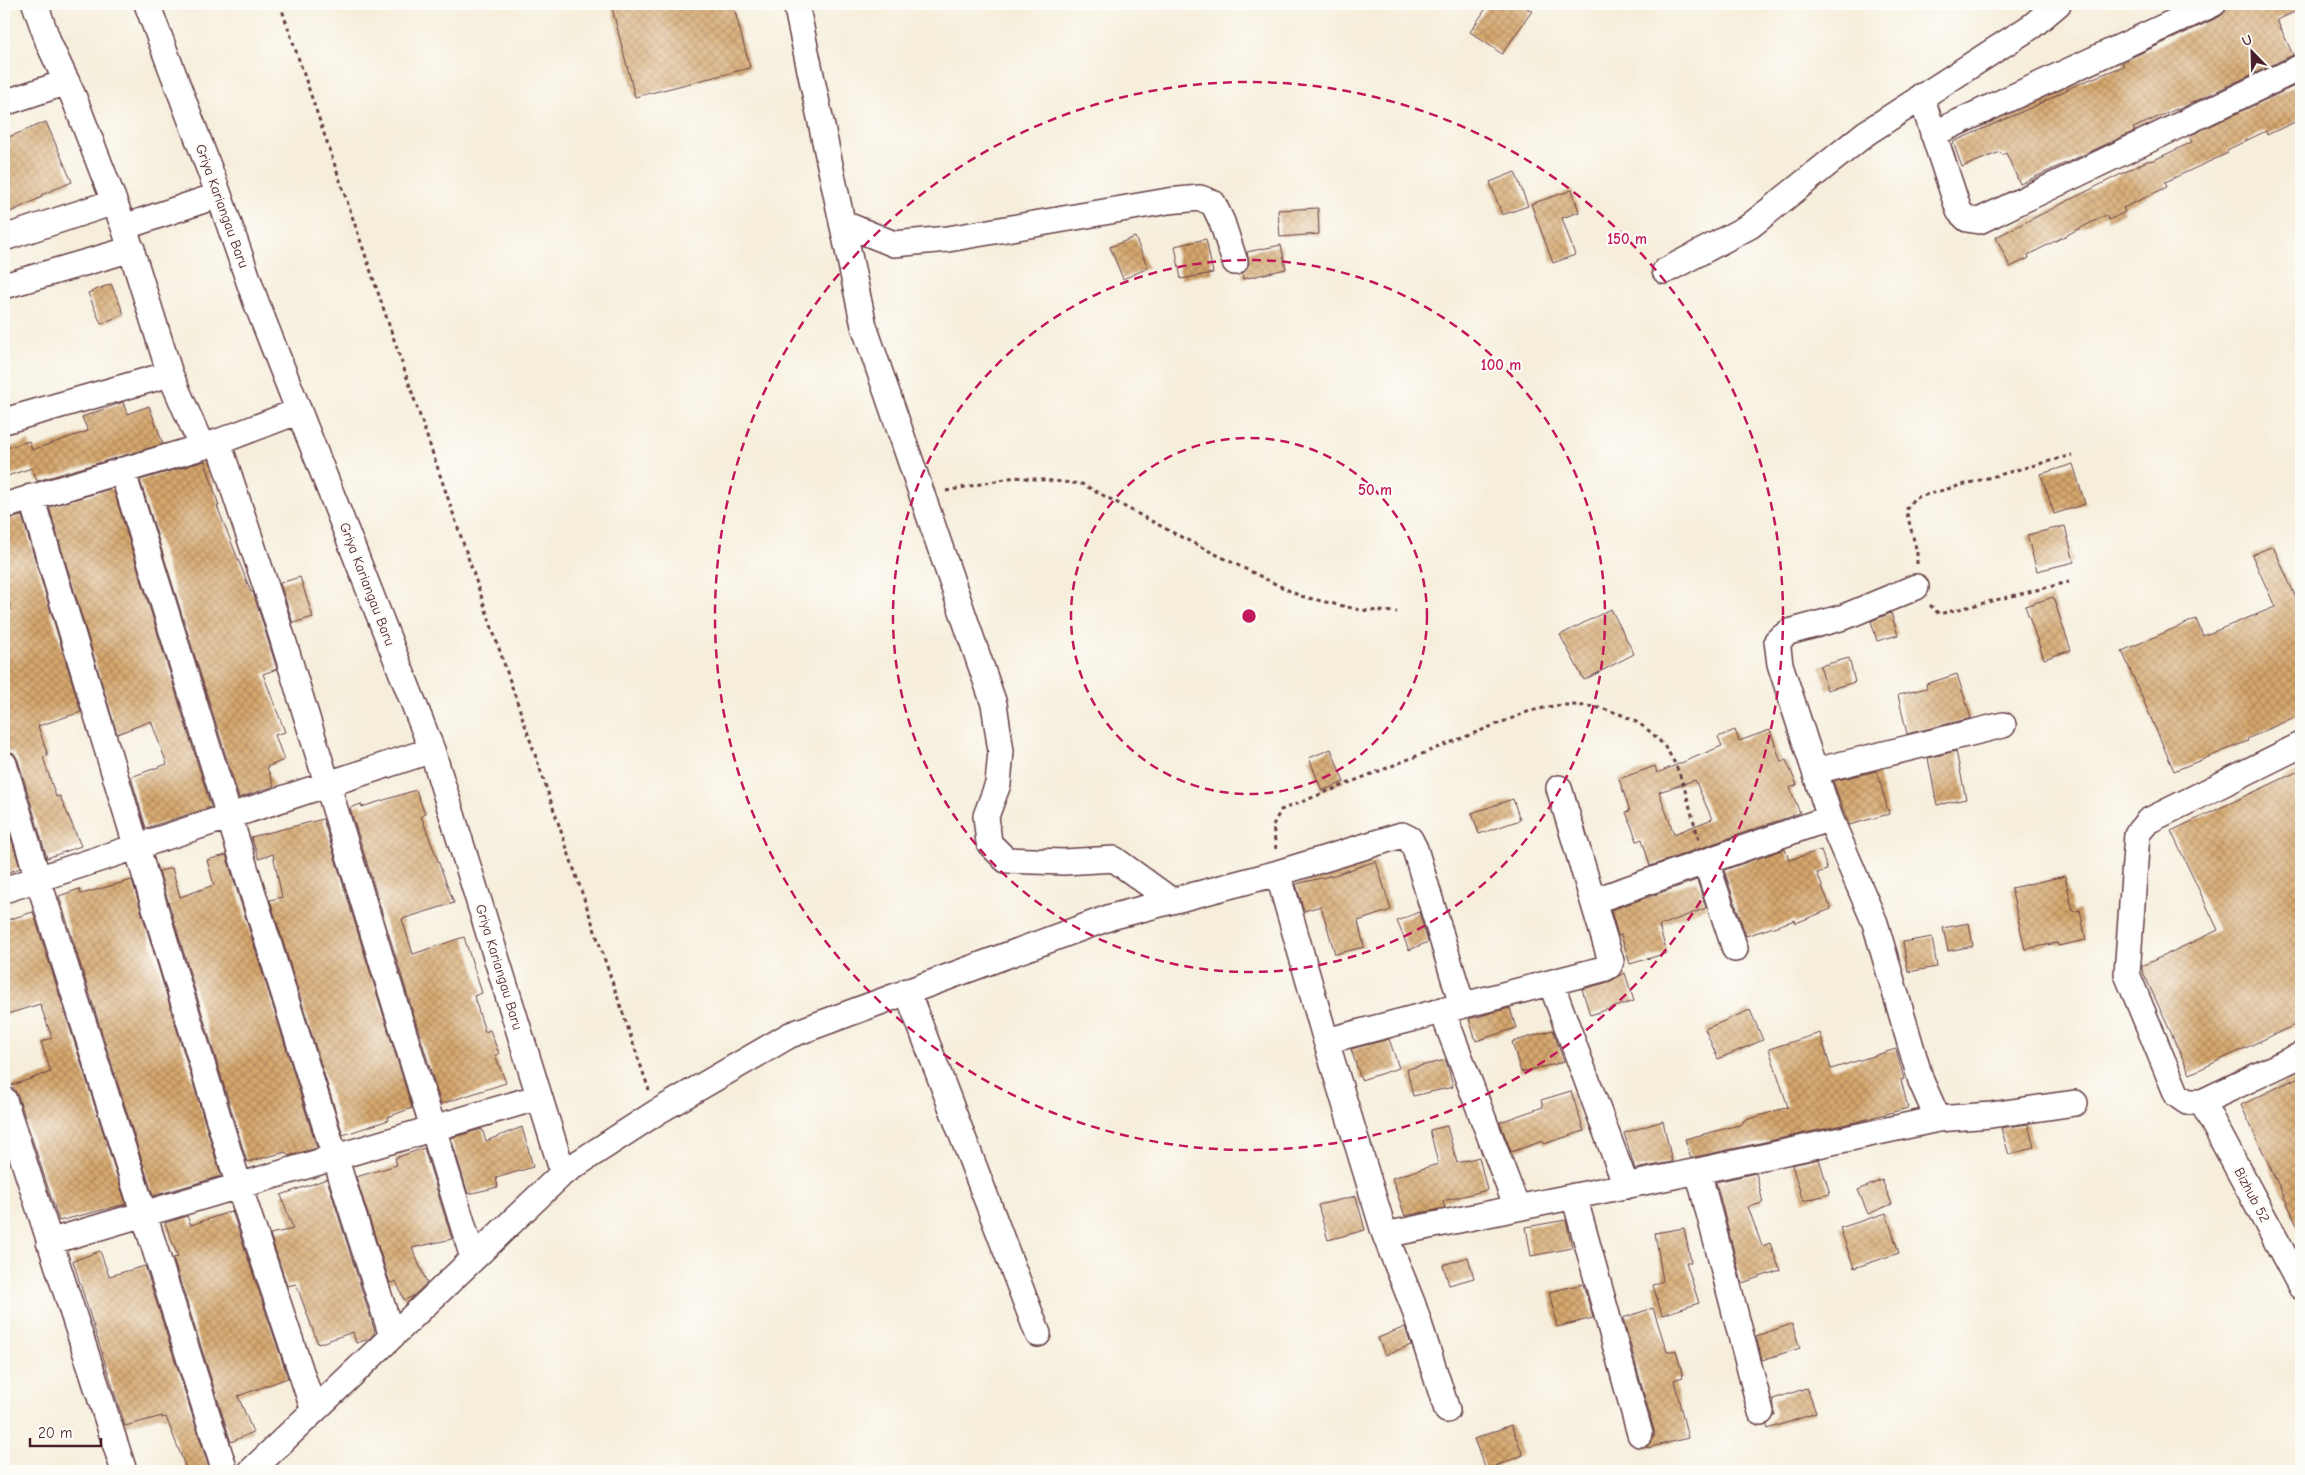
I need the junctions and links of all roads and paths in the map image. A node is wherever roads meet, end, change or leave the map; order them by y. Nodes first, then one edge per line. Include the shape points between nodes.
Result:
1 (35, 4) edge
2 (147, 4) edge
3 (280, 4) edge
4 (796, 4) edge
5 (2058, 4) edge
6 (2213, 4) edge
7 (2301, 67) edge
8 (67, 82) junction
9 (1921, 96) junction
10 (4, 103) edge
11 (1933, 134) junction
12 (219, 195) junction
13 (114, 202) junction
14 (842, 223) junction
15 (4, 238) edge
16 (128, 238) junction
17 (1235, 262) dead end
18 (1666, 271) dead end
19 (4, 286) edge
20 (170, 374) junction
21 (299, 412) junction
22 (4, 421) edge
23 (210, 445) junction
24 (2072, 455) dead end
25 (122, 470) junction
26 (923, 496) junction
27 (32, 497) junction
28 (4, 506) edge
29 (2070, 582) dead end
30 (1916, 587) junction
31 (1397, 612) dead end
32 (2003, 725) dead end
33 (2301, 745) edge
34 (432, 750) junction
35 (4, 764) edge
36 (1816, 771) junction
37 (326, 785) junction
38 (1559, 788) dead end
39 (230, 816) junction
40 (1830, 818) junction
41 (136, 847) junction
42 (1706, 862) junction
43 (1278, 873) junction
44 (38, 879) junction
45 (4, 890) edge
46 (1172, 901) junction
47 (1593, 901) junction
48 (1735, 949) dead end
49 (1551, 983) junction
50 (907, 991) junction
51 (1452, 1007) junction
52 (1326, 1041) junction
53 (2301, 1055) edge
54 (539, 1097) junction
55 (4, 1100) edge
56 (2202, 1102) junction
57 (2075, 1103) dead end
58 (656, 1112) junction
59 (1938, 1119) junction
60 (432, 1129) junction
61 (334, 1158) junction
62 (1698, 1171) junction
63 (562, 1172) junction
64 (238, 1186) junction
65 (1626, 1186) junction
66 (1574, 1196) junction
67 (1517, 1208) junction
68 (143, 1214) junction
69 (1385, 1235) junction
70 (49, 1242) junction
71 (473, 1258) junction
72 (2301, 1287) edge
73 (1038, 1334) dead end
74 (392, 1336) junction
75 (1447, 1410) dead end
76 (314, 1411) junction
77 (1761, 1412) dead end
78 (1640, 1434) dead end
79 (124, 1471) edge
80 (225, 1471) edge
81 (251, 1471) edge

1 - 8 street
2 - 12 street, Griya Kariangau Baru
3 - 58 path
4 - 14 street
5 - 9 street via 2032,26
6 - 11 street
7 - 11 street via 1979,221 1967,219 1959,211
8 - 10 street
8 - 13 street
9 - 11 street
9 - 18 street via 1866,133 1750,226
12 - 16 street
12 - 21 street, Griya Kariangau Baru
13 - 15 street
13 - 16 street
14 - 17 street via 894,244 948,239 1200,198 1213,203
14 - 26 street via 864,326
16 - 19 street
16 - 20 street
20 - 22 street
20 - 23 street
21 - 23 street
21 - 34 street, Griya Kariangau Baru
23 - 25 street
23 - 37 street via 275,614
24 - 30 path via 1914,498 1906,510 1917,552
25 - 27 street
25 - 39 street
26 - 31 path via 1015,477 1082,484 1300,596 1360,610
26 - 46 street via 994,704 1001,751 998,784 986,816 989,843 1006,860 1064,862 1114,859
27 - 28 street
27 - 41 street
29 - 30 path via 1939,614
30 - 36 street via 1844,617 1789,632 1777,641 1780,664
32 - 36 street
33 - 56 street via 2148,821 2137,834 2127,974 2177,1095 2187,1102
34 - 37 street
34 - 54 street, Griya Kariangau Baru
35 - 44 street
36 - 40 street
37 - 39 street
37 - 60 street
38 - 47 street
39 - 41 street
39 - 61 street
40 - 42 street
40 - 59 street via 1875,923 1921,1081
41 - 44 street
41 - 64 street
42 - 43 path via 1674,761 1657,735 1630,718 1604,708 1562,705 1530,711 1281,810 1273,826
42 - 47 street
42 - 48 street
43 - 46 street
43 - 51 street via 1402,835 1410,839
43 - 52 street
44 - 45 street
44 - 68 street
46 - 50 street via 1111,917
47 - 49 street via 1612,961 1604,969
49 - 51 street
49 - 65 street
50 - 58 street via 790,1035
50 - 73 street
51 - 52 street
51 - 67 street
52 - 69 street
53 - 56 street
54 - 60 street
54 - 63 street, Griya Kariangau Baru
55 - 70 street
56 - 72 street, Bizhub 52
57 - 59 street
58 - 63 street
59 - 62 street
60 - 61 street
60 - 71 street
61 - 64 street
61 - 74 street
62 - 65 street
62 - 77 street
63 - 71 street
64 - 68 street
64 - 76 street
65 - 66 street
66 - 67 street
66 - 78 street
67 - 69 street
68 - 70 street
68 - 80 street
69 - 75 street via 1413,1305
70 - 79 street
71 - 74 street
74 - 76 street
76 - 81 street

